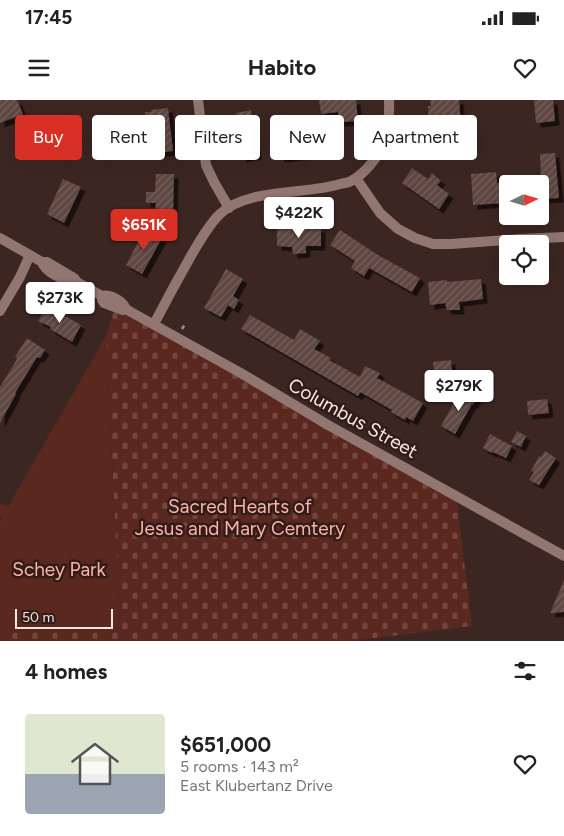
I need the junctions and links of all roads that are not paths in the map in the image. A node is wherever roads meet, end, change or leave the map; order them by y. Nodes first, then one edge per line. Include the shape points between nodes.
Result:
1 (198, 100) edge
2 (389, 100) edge
3 (356, 178) junction
4 (229, 208) junction
5 (564, 237) edge
6 (0, 238) edge
7 (30, 255) junction
8 (0, 311) edge
9 (154, 324) junction
10 (564, 556) edge

1 - 4 street via 206,165
2 - 3 street via 385,142 376,159
3 - 4 street via 334,187 264,196
3 - 5 street via 380,213 398,229 434,244
4 - 9 street via 220,214 203,236
6 - 7 street, Columbus Street
7 - 8 street
7 - 9 street, Columbus Street via 102,296 104,303 126,309
9 - 10 street, Columbus Street

